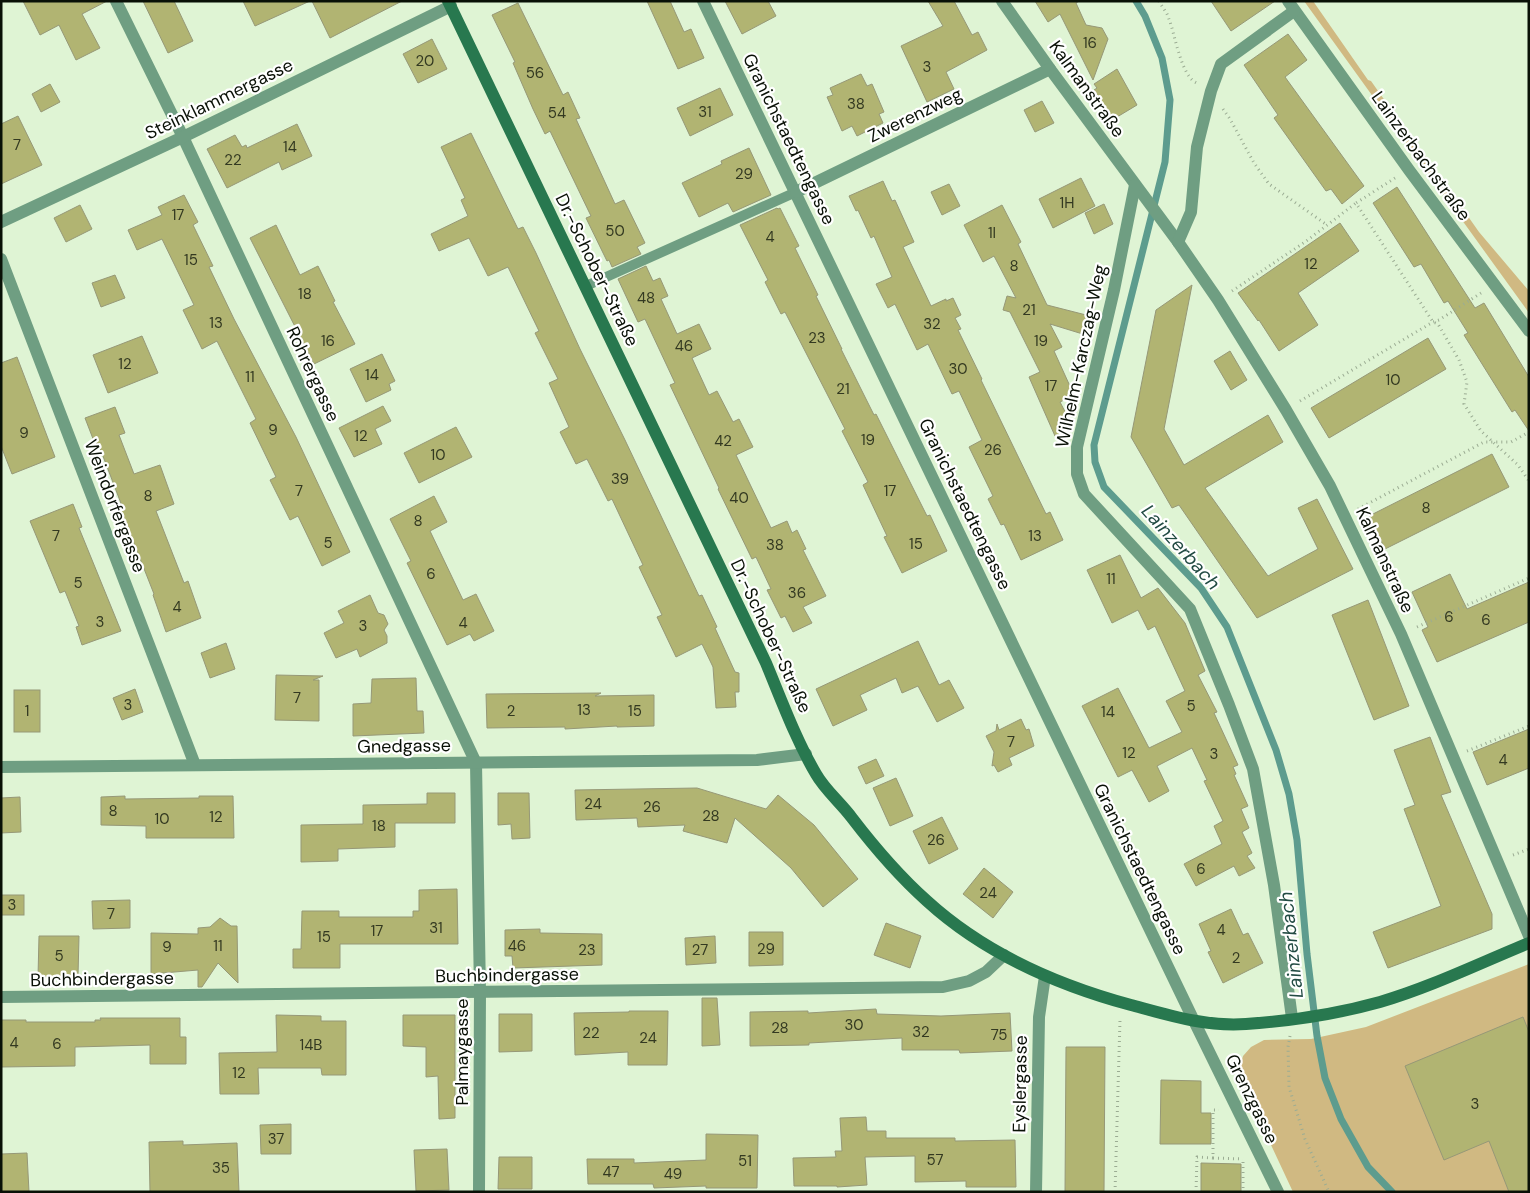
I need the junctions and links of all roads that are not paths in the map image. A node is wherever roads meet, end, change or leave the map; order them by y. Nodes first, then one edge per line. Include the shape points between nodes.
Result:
1 (116, 1) edge
2 (703, 1) edge
3 (1002, 1) edge
4 (450, 3) edge
5 (1291, 6) edge
6 (1050, 69) junction
7 (182, 136) junction
8 (1135, 185) junction
9 (796, 192) junction
10 (1, 222) edge
11 (1178, 242) junction
12 (1, 260) edge
13 (586, 286) junction
14 (1529, 331) edge
15 (806, 754) junction
16 (476, 763) junction
17 (195, 766) junction
18 (1, 767) edge
19 (1529, 936) edge
20 (1529, 943) edge
21 (1004, 955) junction
22 (1045, 976) junction
23 (480, 992) junction
24 (1, 997) edge
25 (1294, 1018) junction
26 (1194, 1022) junction
27 (479, 1192) edge
28 (1036, 1192) edge
29 (1278, 1192) edge

1 - 7 street, Rohrergasse
2 - 9 street, Granichstaedtengasse
3 - 6 street, Kalmanstraße
4 - 7 street, Steinklammergasse
4 - 13 street, Dr.-Schober-Straße
5 - 11 street via 1221,64 1197,147 1190,212
5 - 14 street, Lainzerbachstraße
6 - 8 street, Kalmanstraße
6 - 9 street, Zwerenzweg
7 - 10 street, Steinklammergasse
7 - 16 street, Rohrergasse
8 - 11 street, Kalmanstraße
8 - 25 street, Wilhelm-Karczag-Weg via 1077,447 1077,474 1084,494 1190,609 1230,705 1253,769
9 - 13 lane
9 - 26 street, Granichstaedtengasse
11 - 19 street, Kalmanstraße via 1218,300 1330,486 1401,634
12 - 17 street, Weindorfergasse
13 - 15 street, Dr.-Schober-Straße via 766,663
15 - 16 street, Gnedgasse via 757,760
15 - 21 street, Dr.-Schober-Straße via 817,776 896,871 965,931
16 - 17 street, Gnedgasse
16 - 23 street, Palmaygasse
17 - 18 street, Gnedgasse
20 - 25 street, Dr.-Schober-Straße via 1380,1002
21 - 22 street, Dr.-Schober-Straße
21 - 23 street, Buchbindergasse via 986,972 944,987
22 - 26 street, Dr.-Schober-Straße via 1082,991
22 - 28 street, Eyslergasse via 1039,1017
23 - 24 street, Buchbindergasse
23 - 27 street, Palmaygasse
25 - 26 street, Dr.-Schober-Straße via 1244,1024
26 - 29 street, Grenzgasse

